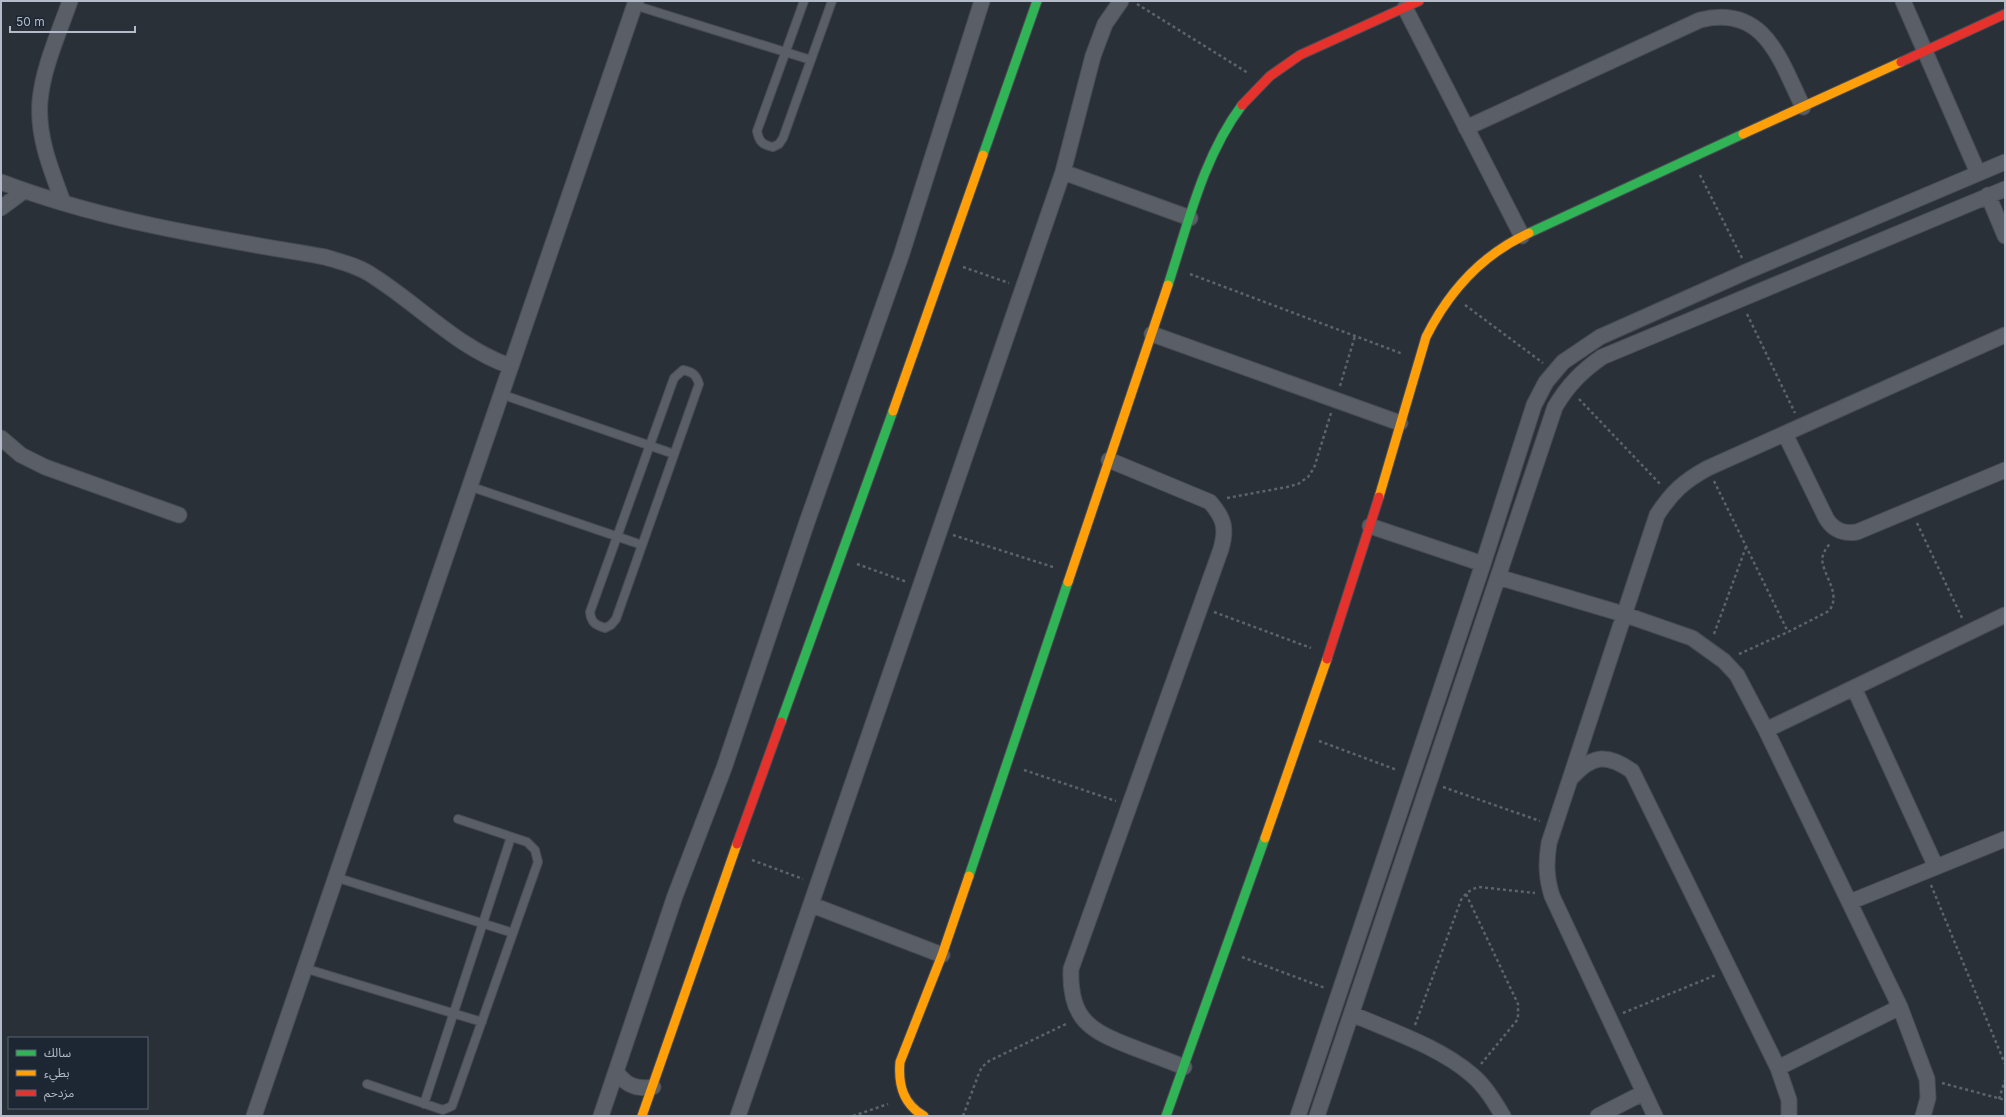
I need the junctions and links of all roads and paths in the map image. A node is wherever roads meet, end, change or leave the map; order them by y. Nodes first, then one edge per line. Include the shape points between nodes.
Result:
1 (70, 1) edge
2 (804, 1) edge
3 (832, 1) edge
4 (982, 1) edge
5 (1037, 1) edge
6 (1121, 1) edge
7 (1132, 1) edge
8 (1419, 1) edge
9 (1903, 1) edge
10 (635, 3) edge
11 (1405, 8) junction
12 (2005, 14) edge
13 (785, 51) junction
14 (1925, 51) junction
15 (811, 60) junction
16 (1262, 81) junction
17 (1804, 107) junction
18 (1466, 128) junction
19 (1692, 158) junction
20 (2005, 162) edge
21 (1063, 172) junction
22 (1978, 173) junction
23 (1, 182) edge
24 (2005, 189) edge
25 (24, 191) junction
26 (1988, 195) junction
27 (63, 202) junction
28 (1, 208) edge
29 (1190, 218) junction
30 (1522, 236) junction
31 (2005, 236) edge
32 (946, 261) junction
33 (1174, 268) junction
34 (1748, 271) junction
35 (1023, 288) junction
36 (1450, 294) junction
37 (1740, 300) junction
38 (1152, 334) junction
39 (2005, 334) edge
40 (1355, 336) junction
41 (1418, 360) junction
42 (510, 366) junction
43 (1554, 371) junction
44 (1567, 387) junction
45 (501, 394) junction
46 (1335, 400) junction
47 (1400, 423) junction
48 (1802, 426) junction
49 (1785, 434) junction
50 (1, 438) edge
51 (649, 446) junction
52 (674, 454) junction
53 (1109, 460) junction
54 (1708, 468) junction
55 (2005, 470) edge
56 (469, 486) junction
57 (1671, 494) junction
58 (1210, 502) junction
59 (1910, 510) junction
60 (179, 515) dead end
61 (1370, 526) junction
62 (940, 530) junction
63 (1842, 532) junction
64 (617, 537) junction
65 (642, 545) junction
66 (1746, 546) junction
67 (841, 558) junction
68 (1483, 564) junction
69 (1071, 573) junction
70 (1498, 577) junction
71 (921, 587) junction
72 (1201, 607) junction
73 (1623, 614) junction
74 (2005, 615) edge
75 (1788, 632) junction
76 (1969, 633) junction
77 (1457, 640) junction
78 (1475, 646) junction
79 (1709, 648) junction
80 (1328, 655) junction
81 (1724, 661) junction
82 (1854, 688) junction
83 (1766, 730) junction
84 (1302, 734) junction
85 (1006, 764) junction
86 (1412, 776) junction
87 (1571, 777) junction
88 (1429, 782) junction
89 (1129, 805) junction
90 (458, 819) dead end
91 (1555, 826) junction
92 (511, 837) junction
93 (2005, 839) edge
94 (734, 853) junction
95 (1930, 869) junction
96 (335, 877) junction
97 (819, 885) junction
98 (1465, 894) junction
99 (1552, 896) junction
100 (1850, 902) junction
101 (812, 905) junction
102 (482, 923) junction
103 (513, 933) junction
104 (1226, 951) junction
105 (942, 955) junction
106 (304, 968) junction
107 (1730, 970) junction
108 (1341, 993) junction
109 (1900, 1007) junction
110 (453, 1014) junction
111 (1352, 1014) junction
112 (1081, 1016) junction
113 (1609, 1019) junction
114 (482, 1022) junction
115 (1409, 1039) junction
116 (2005, 1064) edge
117 (1184, 1066) junction
118 (1778, 1068) junction
119 (616, 1071) junction
120 (1472, 1075) junction
121 (1927, 1078) junction
122 (2005, 1080) edge
123 (367, 1084) dead end
124 (653, 1087) junction
125 (1643, 1094) junction
126 (905, 1098) junction
127 (1999, 1099) junction
128 (2005, 1100) edge
129 (424, 1104) junction
130 (1303, 1115) edge
131 (254, 1116) edge
132 (601, 1116) edge
133 (642, 1116) edge
134 (738, 1116) edge
135 (853, 1116) edge
136 (924, 1116) edge
137 (962, 1116) edge
138 (1166, 1116) edge
139 (1318, 1116) edge
140 (1503, 1116) edge
141 (1598, 1116) edge
142 (1655, 1116) edge
143 (1789, 1116) edge
144 (1923, 1116) edge

1 - 27 street via 45,74 40,102 41,130 47,161
2 - 13 lane
3 - 15 lane
4 - 119 street via 899,263 804,530 724,768 675,896
5 - 32 street
6 - 21 street via 1105,24 1093,56
7 - 16 path
8 - 11 street
9 - 14 street
10 - 13 lane
10 - 42 street
11 - 16 street via 1300,55
11 - 18 street
12 - 14 street
13 - 15 lane
13 - 15 lane via 757,131 758,139 764,145 772,147 784,138
14 - 17 street
14 - 22 street
16 - 29 street via 1231,118 1219,140
17 - 18 street via 1771,44 1761,31 1748,22 1716,16 1700,20
17 - 19 street
18 - 30 street
19 - 30 street
19 - 34 path
20 - 22 street
21 - 29 street
21 - 35 street
22 - 34 street
23 - 25 street
24 - 26 street
25 - 27 street
25 - 28 street
26 - 31 street
26 - 37 street
27 - 42 street via 142,225 325,256 345,263 372,275 469,347 490,359
29 - 33 street
30 - 36 street via 1484,259
32 - 35 path
32 - 67 street
33 - 38 street
33 - 40 path
34 - 43 street via 1600,338 1574,354
35 - 62 street
36 - 41 street via 1428,331
36 - 43 path
37 - 44 street via 1602,357 1583,370
37 - 48 path
38 - 46 street
38 - 53 street
39 - 48 street
40 - 41 path
40 - 46 path
41 - 47 street
42 - 45 street
43 - 68 street via 1534,405
44 - 57 path
44 - 70 street via 1555,407
45 - 51 lane
45 - 56 street
46 - 47 street
46 - 58 path via 1314,468 1308,477 1288,487
47 - 61 street
48 - 49 street
49 - 54 street
49 - 63 street via 1826,518
50 - 60 street via 21,455 45,467
51 - 52 lane
51 - 52 lane via 674,378 683,370 691,371 697,376 699,384
51 - 64 lane
52 - 65 lane
53 - 58 street
53 - 69 street
54 - 57 street via 1688,479
54 - 66 path
55 - 59 street
56 - 64 lane
56 - 96 street
57 - 73 street via 1657,515
58 - 72 street via 1224,523 1225,536
59 - 63 street via 1857,532
59 - 76 path
61 - 68 street
61 - 80 street
62 - 69 path
62 - 71 street
63 - 75 path via 1826,548 1822,558 1834,593 1833,606 1824,615
64 - 65 lane
64 - 65 lane via 590,612 591,620 596,626 605,628 616,619
66 - 75 path
66 - 79 path
67 - 71 path
67 - 94 street
68 - 77 street
69 - 85 street
70 - 73 street
70 - 78 street
71 - 97 street
72 - 80 path
72 - 89 street
73 - 79 street via 1692,638
73 - 87 street
74 - 76 street
75 - 81 path
76 - 82 street
77 - 78 street
77 - 86 street
78 - 88 street
79 - 81 street
80 - 84 street
81 - 83 street via 1737,675
82 - 83 street
82 - 95 street
83 - 100 street
84 - 86 path
84 - 104 street
85 - 89 path
85 - 105 street
86 - 108 street
87 - 91 street
87 - 107 street via 1583,764 1600,759 1617,761 1632,771
88 - 91 path
88 - 111 street
89 - 112 street via 1071,969 1070,986
90 - 92 lane
91 - 99 street via 1546,861
92 - 102 lane
92 - 103 lane via 532,846 538,862
93 - 95 street
94 - 97 path
94 - 124 street
95 - 100 street
95 - 116 path
96 - 102 lane
96 - 106 street
97 - 101 street
98 - 99 path via 1480,886
98 - 115 path
98 - 120 path via 1518,1004 1519,1012 1518,1019
99 - 113 street
100 - 109 street
101 - 105 street
101 - 134 street
102 - 103 lane
102 - 110 lane
103 - 114 lane
104 - 108 path
104 - 117 street
105 - 126 street via 900,1062 898,1074
106 - 110 lane
106 - 131 street
107 - 113 path
107 - 118 street
108 - 130 street
109 - 118 street
109 - 121 street
110 - 114 lane
110 - 129 lane
111 - 115 street
111 - 139 street
112 - 117 street via 1092,1028 1105,1036
112 - 137 path via 989,1061 982,1067
113 - 125 street
114 - 129 lane via 452,1106 443,1110
115 - 120 street via 1448,1057
117 - 138 street
118 - 143 street via 1789,1100
119 - 124 street via 627,1084 640,1088
119 - 132 street
120 - 140 street via 1492,1097
121 - 127 path
121 - 144 street via 1928,1098
122 - 127 path
123 - 129 lane
124 - 133 street
125 - 141 street
125 - 142 street
126 - 135 path
126 - 136 street
127 - 128 path

